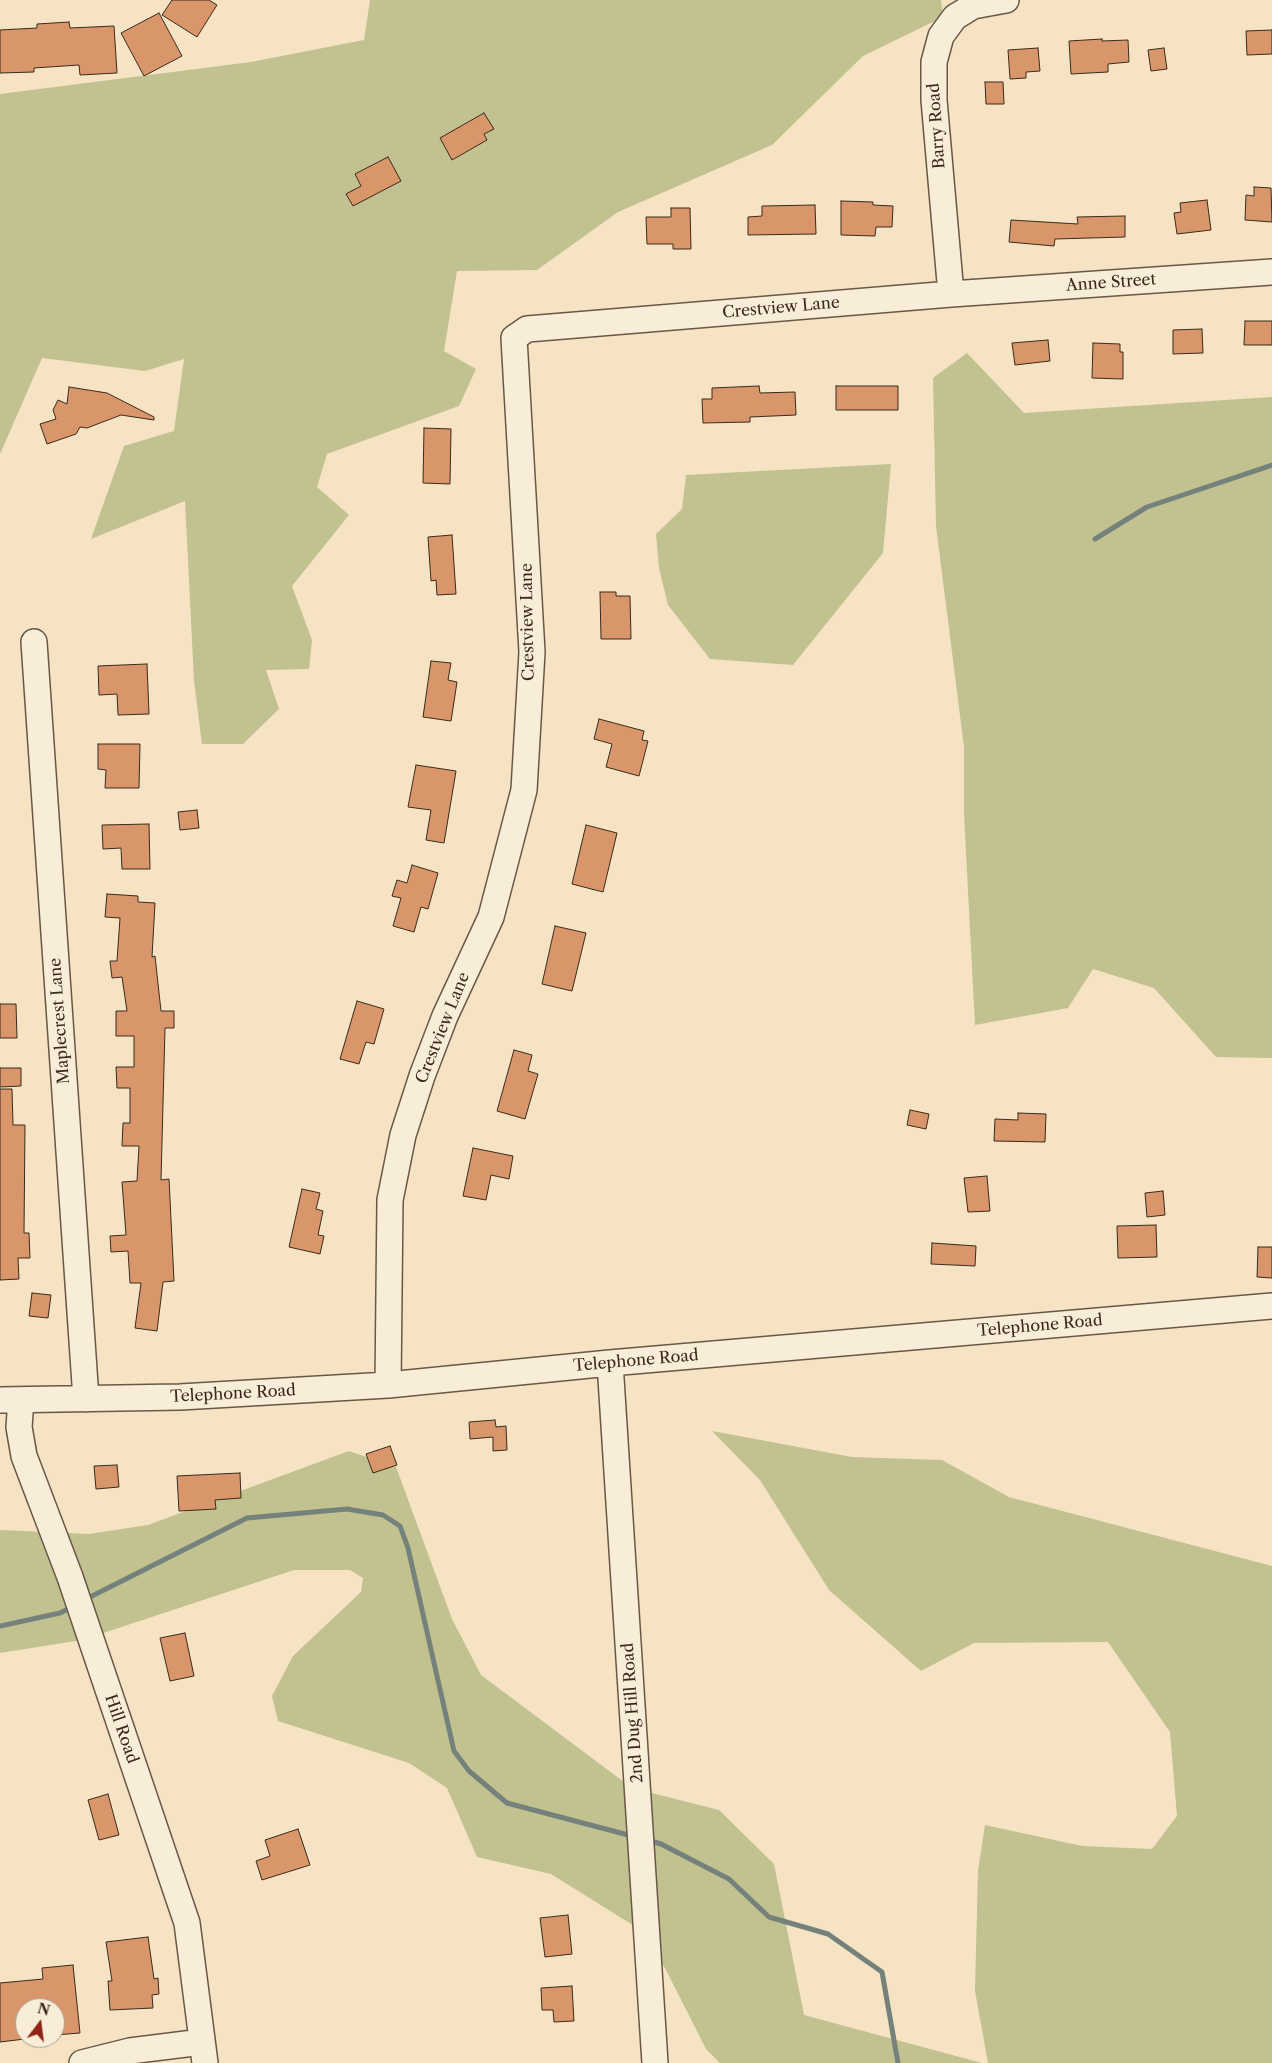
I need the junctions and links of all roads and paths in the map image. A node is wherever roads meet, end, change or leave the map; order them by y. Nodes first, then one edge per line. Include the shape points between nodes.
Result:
1 (1006, 0) edge
2 (1272, 272) edge
3 (951, 294) junction
4 (34, 642) dead end
5 (1272, 1306) edge
6 (610, 1362) junction
7 (388, 1385) junction
8 (10, 1400) edge
9 (86, 1400) junction
10 (204, 2052) edge
11 (82, 2063) edge
12 (655, 2063) edge

1 - 3 street, Barry Road via 973,6 955,17 941,36 934,62 934,100
2 - 3 street, Anne Street
3 - 7 street, Crestview Lane via 527,329 514,338 532,652 524,790 492,917 445,1016 403,1135 390,1200
4 - 9 street, Maplecrest Lane
5 - 6 street, Telephone Road
6 - 7 street, Telephone Road
6 - 12 street, 2nd Dug Hill Road
7 - 9 street, Telephone Road
8 - 9 street, Telephone Road
8 - 10 street, Hill Road via 24,1456 70,1577 187,1923
10 - 11 street via 130,2051

